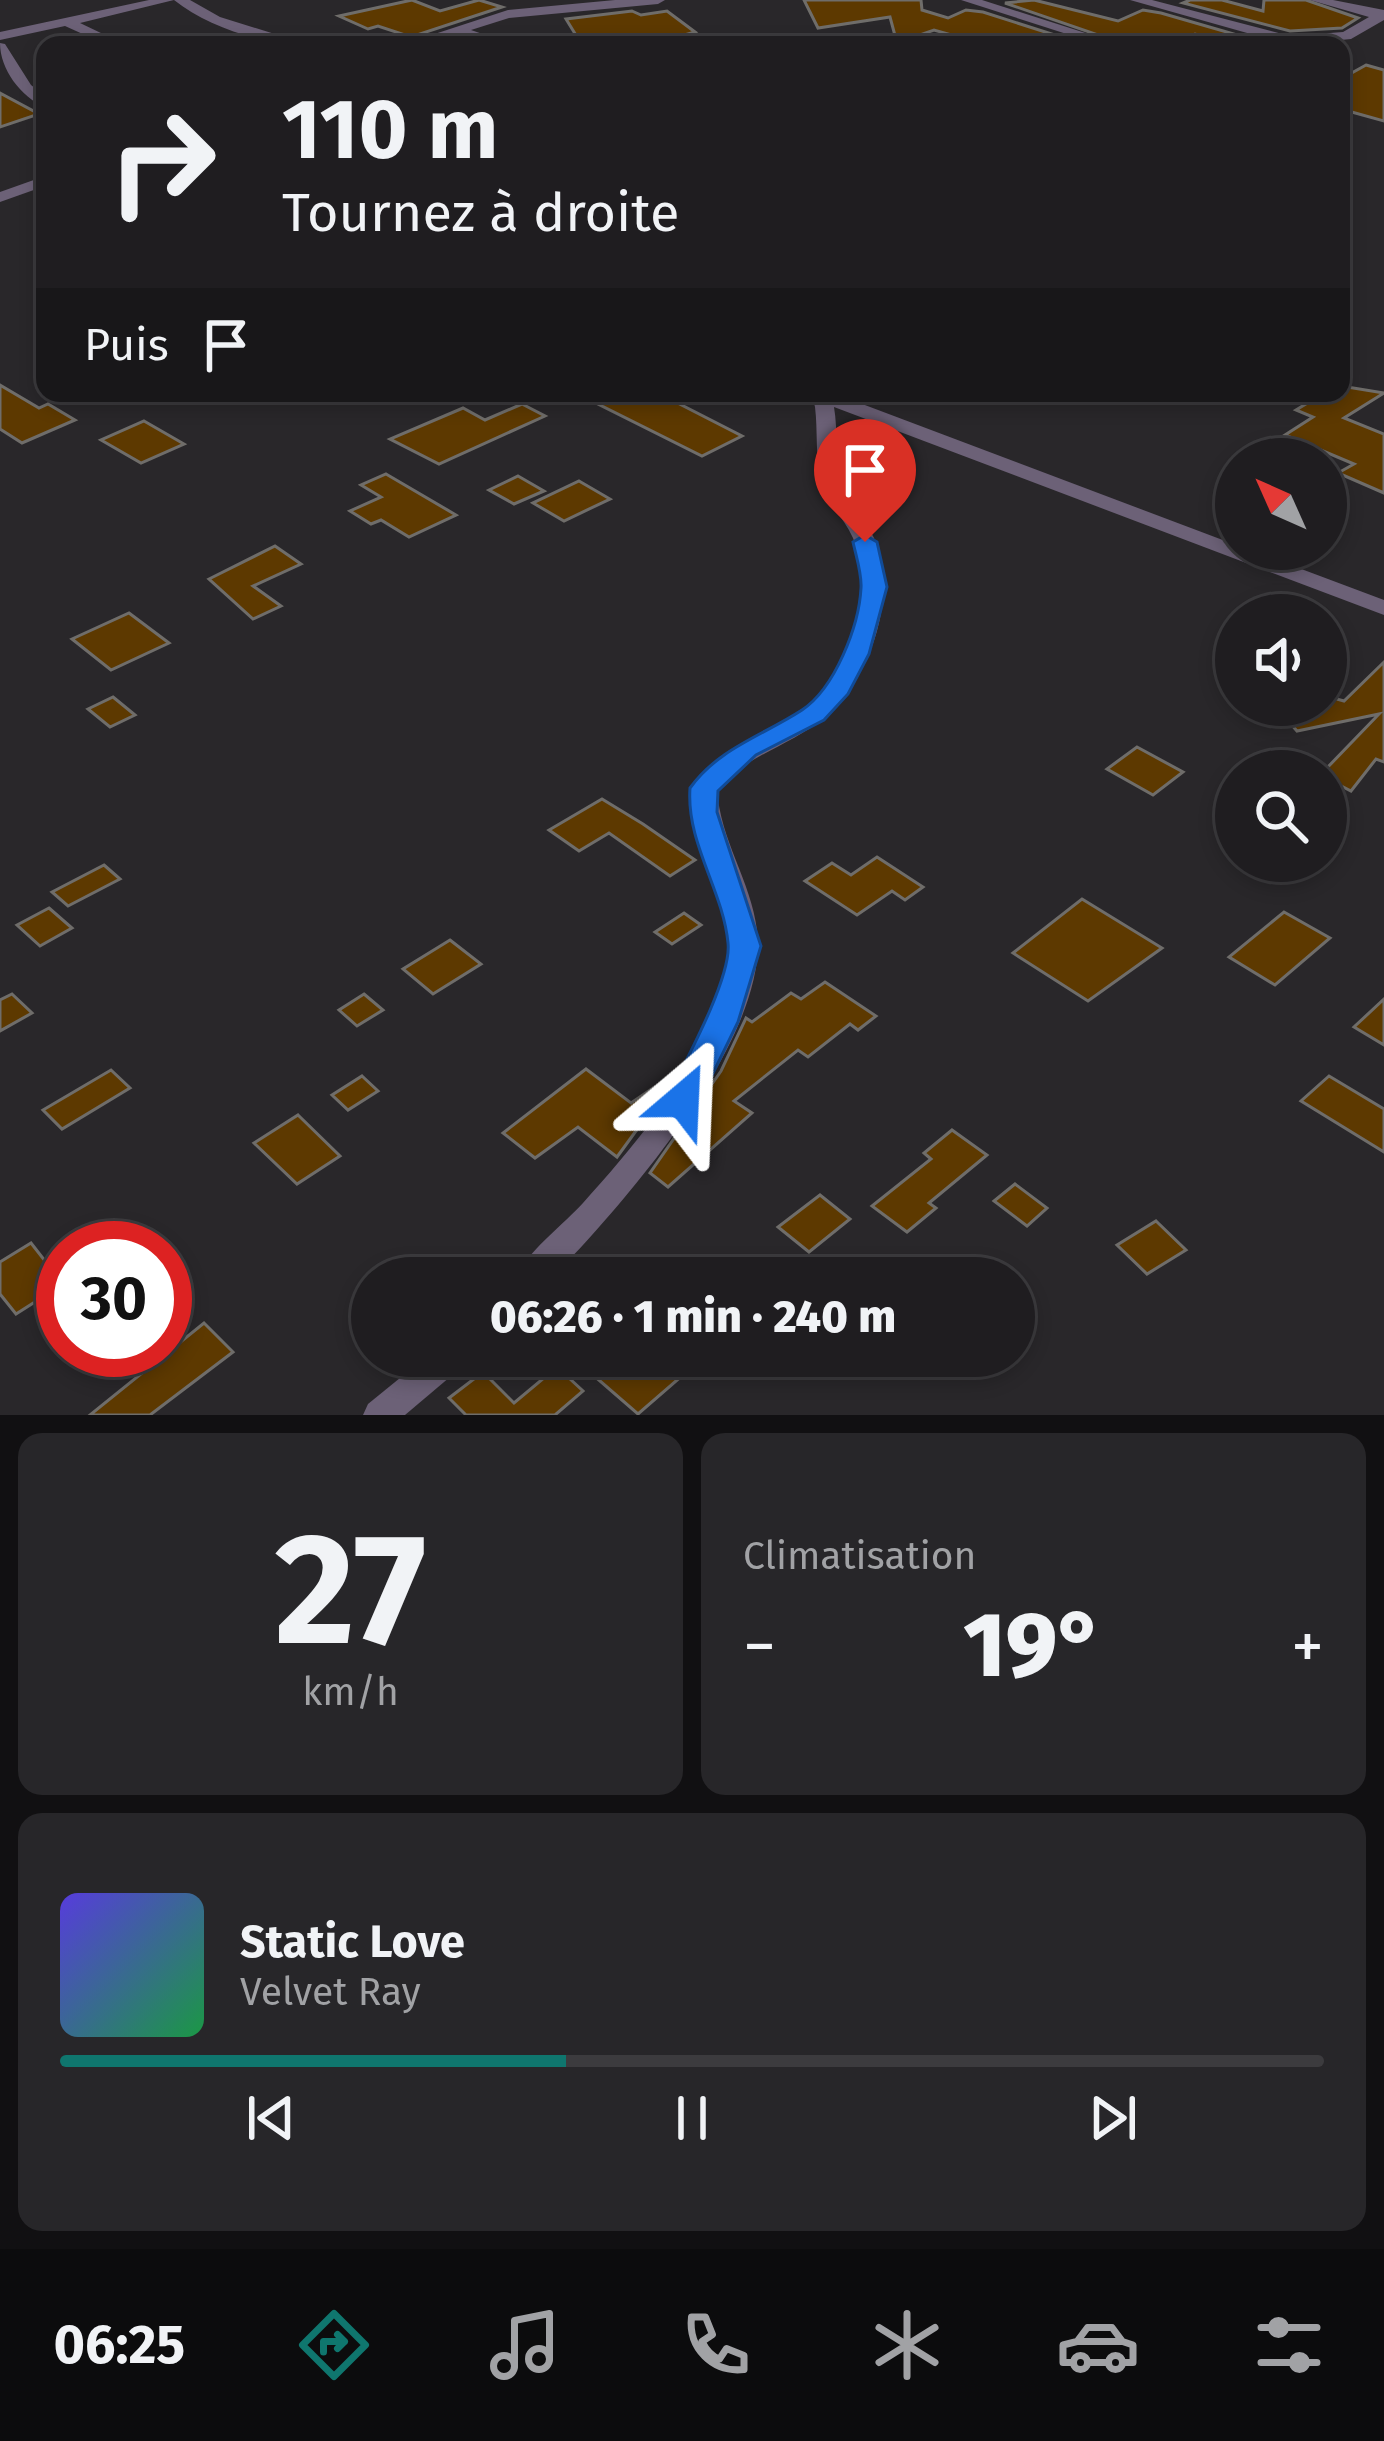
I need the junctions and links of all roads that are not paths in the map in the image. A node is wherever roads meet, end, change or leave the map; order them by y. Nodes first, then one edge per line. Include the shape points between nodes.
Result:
1 (167, 0) edge
2 (180, 0) edge
3 (496, 0) edge
4 (658, 0) edge
5 (968, 0) edge
6 (1137, 0) edge
7 (1317, 0) edge
8 (508, 14) junction
9 (1382, 15) edge
10 (68, 22) junction
11 (458, 30) junction
12 (0, 36) edge
13 (99, 36) edge
14 (272, 36) edge
15 (438, 36) edge
16 (479, 36) edge
17 (509, 36) edge
18 (1086, 36) edge
19 (1274, 36) edge
20 (1346, 36) edge
21 (0, 47) edge
22 (36, 99) edge
23 (36, 184) edge
24 (0, 197) edge
25 (822, 402) edge
26 (840, 402) edge
27 (1384, 608) edge
28 (553, 1257) edge
29 (426, 1377) edge
30 (380, 1415) edge

1 - 10 street
2 - 14 street via 204,16
3 - 8 street
4 - 8 street
5 - 18 street
6 - 19 street
7 - 9 street
8 - 11 street
8 - 17 street
9 - 20 street
10 - 12 street
10 - 13 street
11 - 15 street
11 - 16 street
21 - 22 street via 20,89
23 - 24 street
25 - 28 street via 831,426 832,484 865,542 874,587 856,654 814,714 746,749 704,788 703,812 745,946 722,1022 683,1100
26 - 27 street
29 - 30 street

